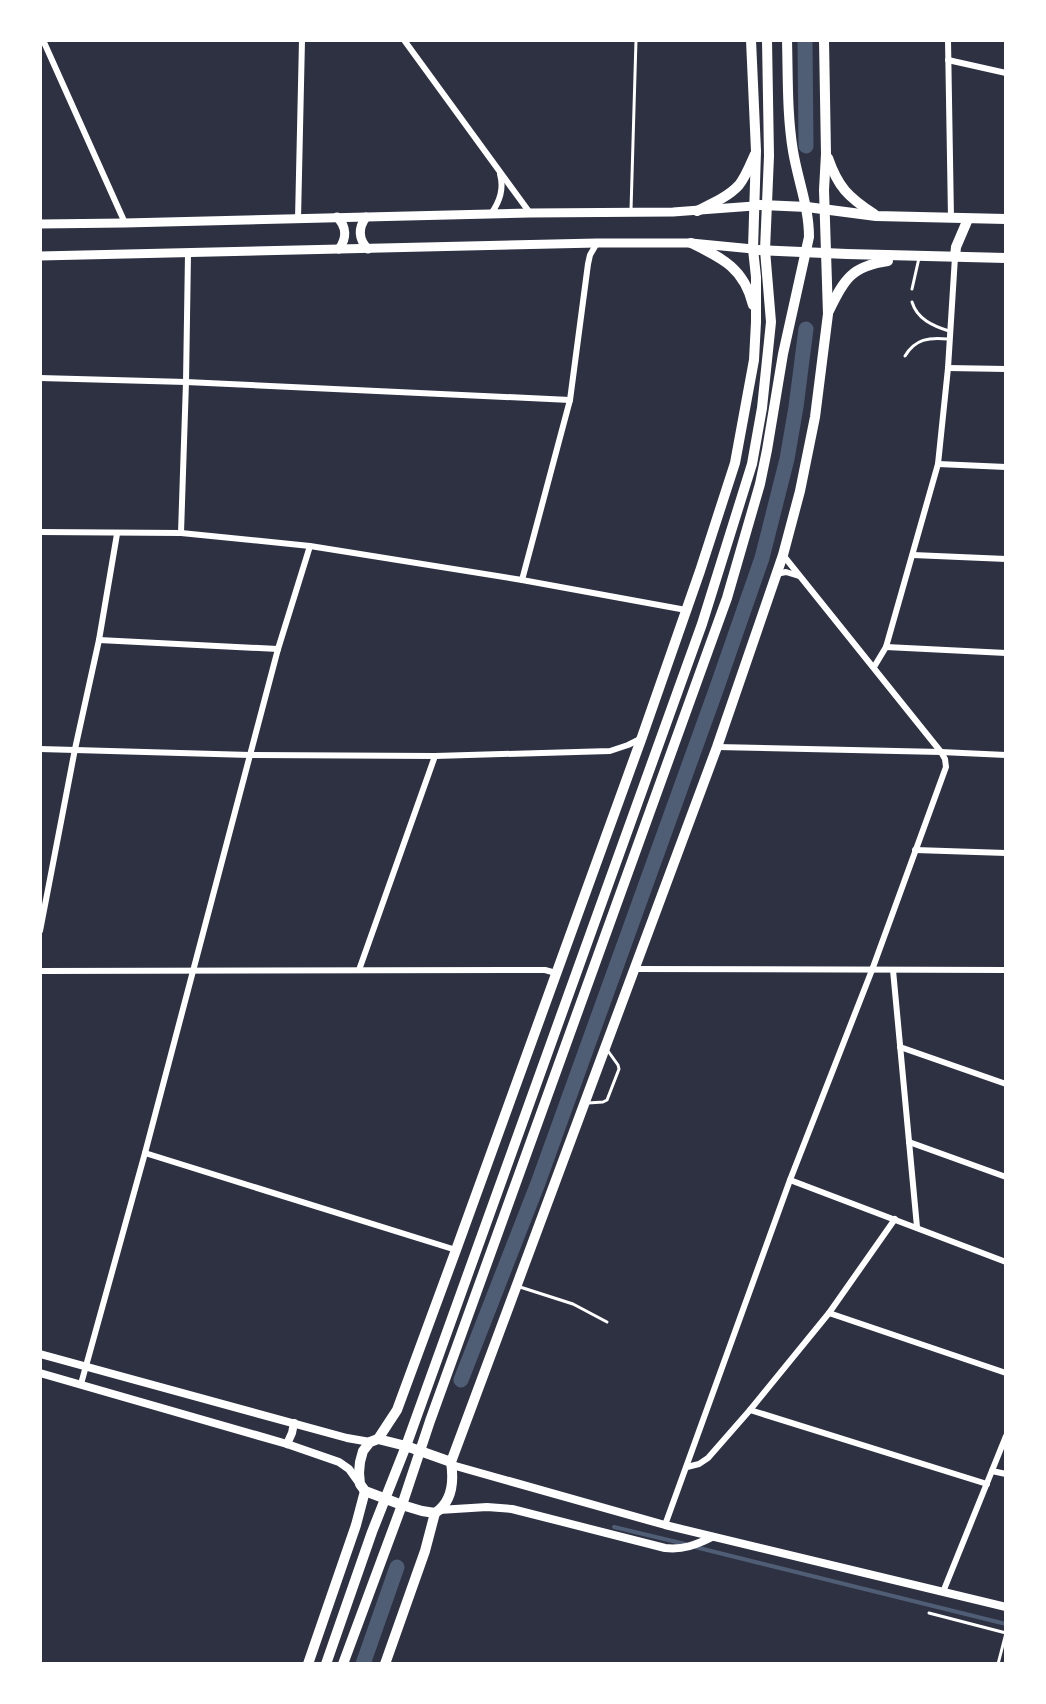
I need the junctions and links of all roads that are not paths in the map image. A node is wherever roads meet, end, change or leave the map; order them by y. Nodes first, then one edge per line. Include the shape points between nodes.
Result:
1 (44, 40) edge
2 (302, 40) edge
3 (405, 40) edge
4 (636, 40) edge
5 (751, 40) edge
6 (767, 40) edge
7 (787, 40) edge
8 (824, 40) edge
9 (948, 40) edge
10 (948, 60) junction
11 (1005, 73) edge
12 (756, 151) junction
13 (826, 154) junction
14 (499, 170) junction
15 (767, 205) junction
16 (754, 206) junction
17 (807, 207) junction
18 (825, 209) junction
19 (631, 211) junction
20 (697, 211) junction
21 (530, 213) junction
22 (491, 214) junction
23 (876, 216) junction
24 (337, 217) junction
25 (366, 217) junction
26 (951, 218) junction
27 (298, 219) junction
28 (968, 219) junction
29 (1005, 219) edge
30 (125, 223) junction
31 (42, 225) edge
32 (597, 243) junction
33 (691, 243) junction
34 (339, 249) junction
35 (368, 249) junction
36 (759, 250) junction
37 (806, 252) junction
38 (826, 253) junction
39 (188, 254) junction
40 (41, 255) edge
41 (916, 256) junction
42 (954, 257) junction
43 (1005, 258) edge
44 (912, 289) dead end
45 (912, 302) dead end
46 (828, 314) junction
47 (756, 322) junction
48 (950, 335) junction
49 (905, 357) dead end
50 (948, 368) junction
51 (1005, 369) edge
52 (40, 378) edge
53 (186, 382) junction
54 (570, 400) junction
55 (938, 464) junction
56 (1005, 467) edge
57 (40, 532) edge
58 (181, 533) junction
59 (117, 534) junction
60 (309, 546) junction
61 (783, 555) junction
62 (913, 555) junction
63 (1005, 559) edge
64 (776, 574) junction
65 (800, 576) junction
66 (522, 580) junction
67 (686, 610) junction
68 (99, 640) junction
69 (886, 647) junction
70 (278, 649) junction
71 (1005, 653) edge
72 (874, 667) junction
73 (642, 738) junction
74 (717, 747) junction
75 (40, 749) edge
76 (75, 749) junction
77 (941, 752) junction
78 (1005, 754) edge
79 (250, 755) junction
80 (435, 756) junction
81 (915, 850) junction
82 (1005, 853) edge
83 (40, 931) edge
84 (634, 969) junction
85 (192, 970) junction
86 (359, 970) junction
87 (872, 970) junction
88 (893, 970) junction
89 (1005, 970) edge
90 (40, 971) edge
91 (556, 973) junction
92 (605, 1046) junction
93 (900, 1047) junction
94 (1005, 1084) edge
95 (583, 1103) junction
96 (909, 1142) junction
97 (145, 1153) junction
98 (1005, 1177) edge
99 (790, 1180) junction
100 (895, 1219) junction
101 (917, 1227) junction
102 (456, 1250) junction
103 (1005, 1262) edge
104 (516, 1286) junction
105 (829, 1314) junction
106 (607, 1322) dead end
107 (40, 1354) edge
108 (86, 1366) junction
109 (40, 1373) edge
110 (1005, 1373) edge
111 (81, 1384) junction
112 (750, 1410) junction
113 (294, 1423) junction
114 (1005, 1436) edge
115 (374, 1440) junction
116 (287, 1444) junction
117 (405, 1446) junction
118 (421, 1451) junction
119 (452, 1463) junction
120 (687, 1467) junction
121 (992, 1471) junction
122 (1005, 1474) edge
123 (987, 1484) junction
124 (362, 1488) junction
125 (385, 1499) junction
126 (402, 1505) junction
127 (437, 1512) junction
128 (665, 1525) junction
129 (712, 1537) junction
130 (943, 1592) junction
131 (1005, 1607) edge
132 (929, 1613) dead end
133 (1005, 1633) edge
134 (308, 1664) edge
135 (326, 1664) edge
136 (343, 1664) edge
137 (385, 1664) edge
138 (998, 1664) edge

1 - 30 street
2 - 27 street
3 - 14 street
4 - 19 lane
5 - 12 main road
6 - 15 main road
7 - 17 main road via 793,153
8 - 13 main road
9 - 10 street
10 - 11 street
10 - 26 street
12 - 16 main road
12 - 20 main road via 738,186
13 - 18 main road
13 - 23 main road via 846,193
14 - 21 street
14 - 22 street via 501,193
15 - 16 main road
15 - 17 main road
15 - 36 main road
16 - 20 main road
16 - 36 main road
17 - 18 main road
17 - 37 main road
18 - 23 main road
18 - 38 main road
19 - 20 main road
19 - 21 main road
21 - 22 main road
22 - 25 main road
23 - 26 main road
24 - 25 main road
24 - 27 main road
24 - 34 main road via 345,233
25 - 35 main road via 360,233
26 - 28 main road
27 - 30 main road
28 - 29 main road
28 - 42 main road
30 - 31 main road
32 - 33 main road
32 - 35 main road
32 - 54 street via 588,264
33 - 36 main road
33 - 47 main road via 718,256 740,274
34 - 35 main road
34 - 39 main road
36 - 37 main road
36 - 47 main road
36 - 117 main road via 771,322 752,464 702,624
37 - 38 main road
37 - 118 main road via 760,484 727,598
38 - 41 main road
38 - 46 main road
39 - 40 main road
39 - 53 street
41 - 42 main road
41 - 44 lane
41 - 46 main road via 857,269 846,279
42 - 43 main road
42 - 48 street
45 - 48 lane via 920,317
46 - 61 main road via 815,417
47 - 67 main road via 754,360 735,463
48 - 49 lane via 918,342
48 - 50 street
50 - 51 street
50 - 55 street
52 - 53 street
53 - 54 street
53 - 58 street
54 - 66 street
55 - 56 street
55 - 62 street
57 - 59 street
58 - 59 street
58 - 60 street
59 - 68 street
60 - 66 street
60 - 70 street
61 - 64 main road
61 - 65 street
62 - 63 street
62 - 69 street
64 - 65 street
64 - 74 main road
65 - 72 street
66 - 67 street
67 - 73 main road
68 - 70 street
68 - 76 street
69 - 71 street
69 - 72 street
70 - 79 street
72 - 77 street
73 - 80 street via 610,751
73 - 91 main road
74 - 77 street
74 - 84 main road
75 - 76 street
76 - 79 street
76 - 83 street
77 - 78 street
77 - 81 street via 946,767
79 - 80 street
79 - 85 street
80 - 86 street
81 - 82 street
81 - 87 street
84 - 87 street
84 - 92 main road
85 - 86 street
85 - 90 street
85 - 97 street
86 - 91 street
87 - 88 street
87 - 99 street
88 - 89 street
88 - 93 street
91 - 102 main road
92 - 95 main road
92 - 95 lane via 619,1069 610,1096 603,1102
93 - 94 street
93 - 96 street
95 - 104 main road
96 - 98 street
96 - 101 street
97 - 102 street
97 - 108 street
99 - 100 street
99 - 120 street
100 - 101 street
100 - 105 street
101 - 103 street
102 - 115 main road via 397,1410
104 - 106 lane via 573,1304
104 - 119 main road
105 - 110 street
105 - 112 street
107 - 108 street
108 - 111 street
108 - 113 street
109 - 111 street
111 - 116 street
112 - 120 street via 708,1458
112 - 123 street
113 - 115 street via 347,1438
113 - 116 street
114 - 121 street
115 - 117 main road
115 - 124 main road via 363,1451 360,1462
116 - 124 street via 339,1462
117 - 118 main road
117 - 125 main road
118 - 119 main road
118 - 126 main road
119 - 127 main road via 452,1489
119 - 128 street
120 - 128 street
121 - 122 street
121 - 123 street
123 - 130 street
124 - 125 main road
124 - 134 main road via 356,1525
125 - 126 main road
125 - 135 main road
126 - 127 main road
126 - 136 main road
127 - 129 street via 512,1509 665,1548 688,1548
127 - 137 main road
128 - 129 street
129 - 130 street
130 - 131 street
132 - 133 lane
133 - 138 lane

